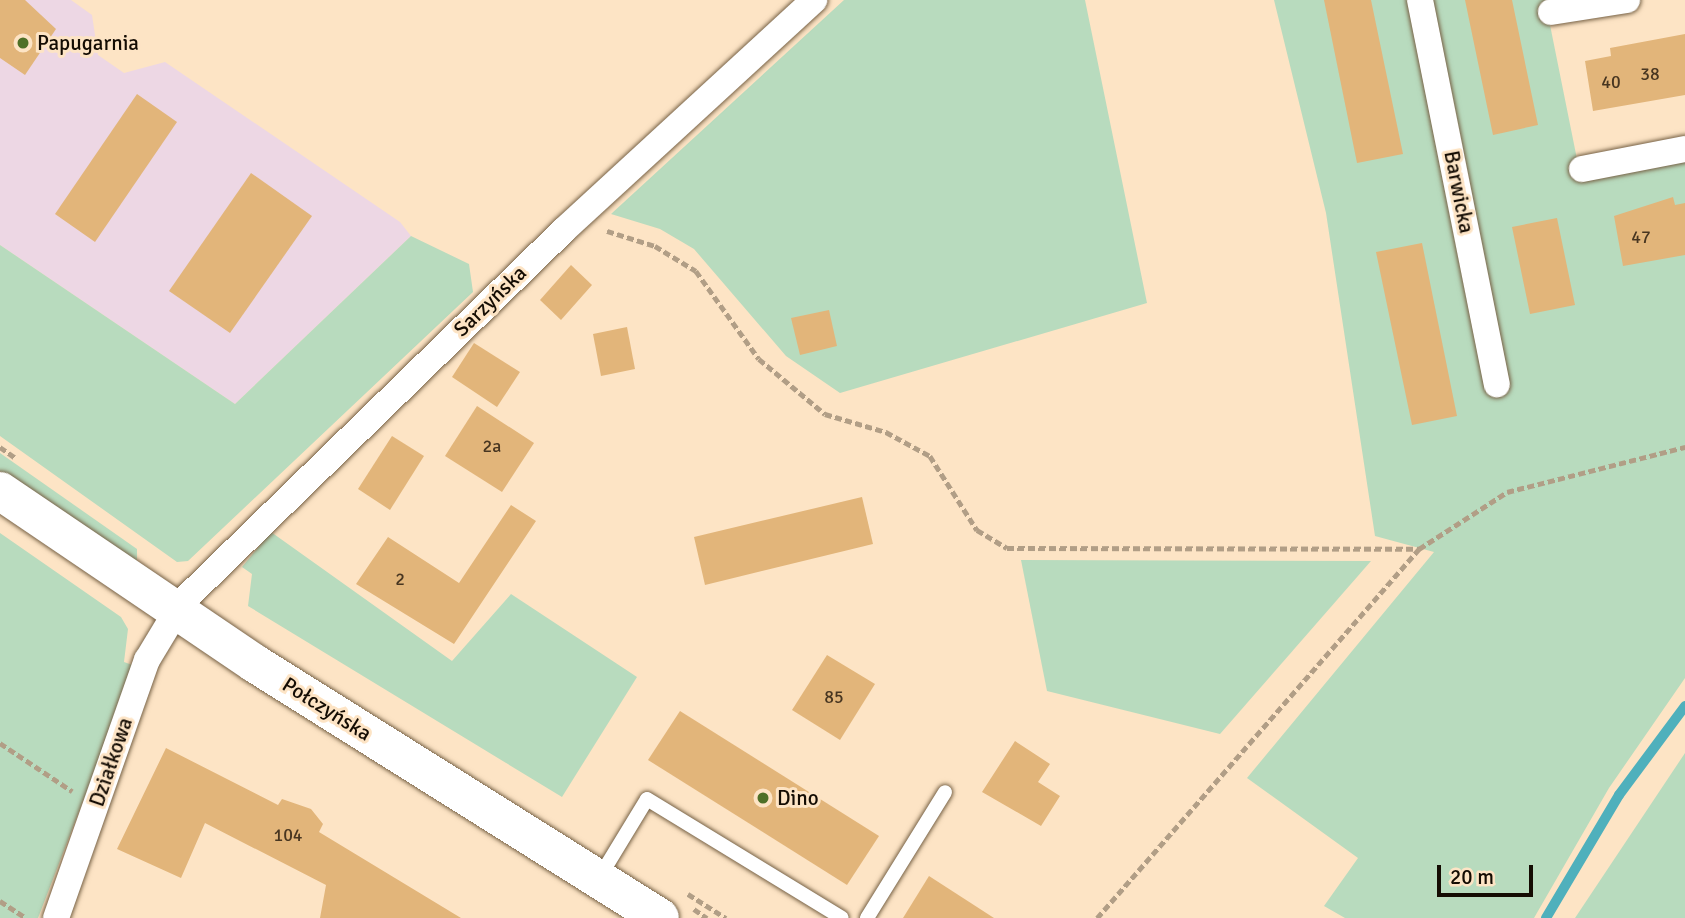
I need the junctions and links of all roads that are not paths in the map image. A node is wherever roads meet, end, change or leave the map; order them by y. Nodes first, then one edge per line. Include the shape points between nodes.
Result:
1 (814, 0) edge
2 (1420, 0) edge
3 (1627, 0) edge
4 (1551, 12) dead end
5 (1685, 149) edge
6 (1582, 169) dead end
7 (1497, 384) dead end
8 (0, 491) edge
9 (175, 611) junction
10 (945, 793) dead end
11 (598, 879) junction
12 (56, 918) edge
13 (660, 918) edge
14 (842, 918) edge
15 (867, 918) edge

1 - 9 street, Sarzyńska via 564,230
2 - 7 street, Barwicka
3 - 4 street
5 - 6 street
8 - 9 main road, Połczyńska
9 - 11 main road, Połczyńska
9 - 12 street, Działkowa via 147,660
10 - 15 lane
11 - 13 main road, Połczyńska
11 - 14 lane via 647,799

